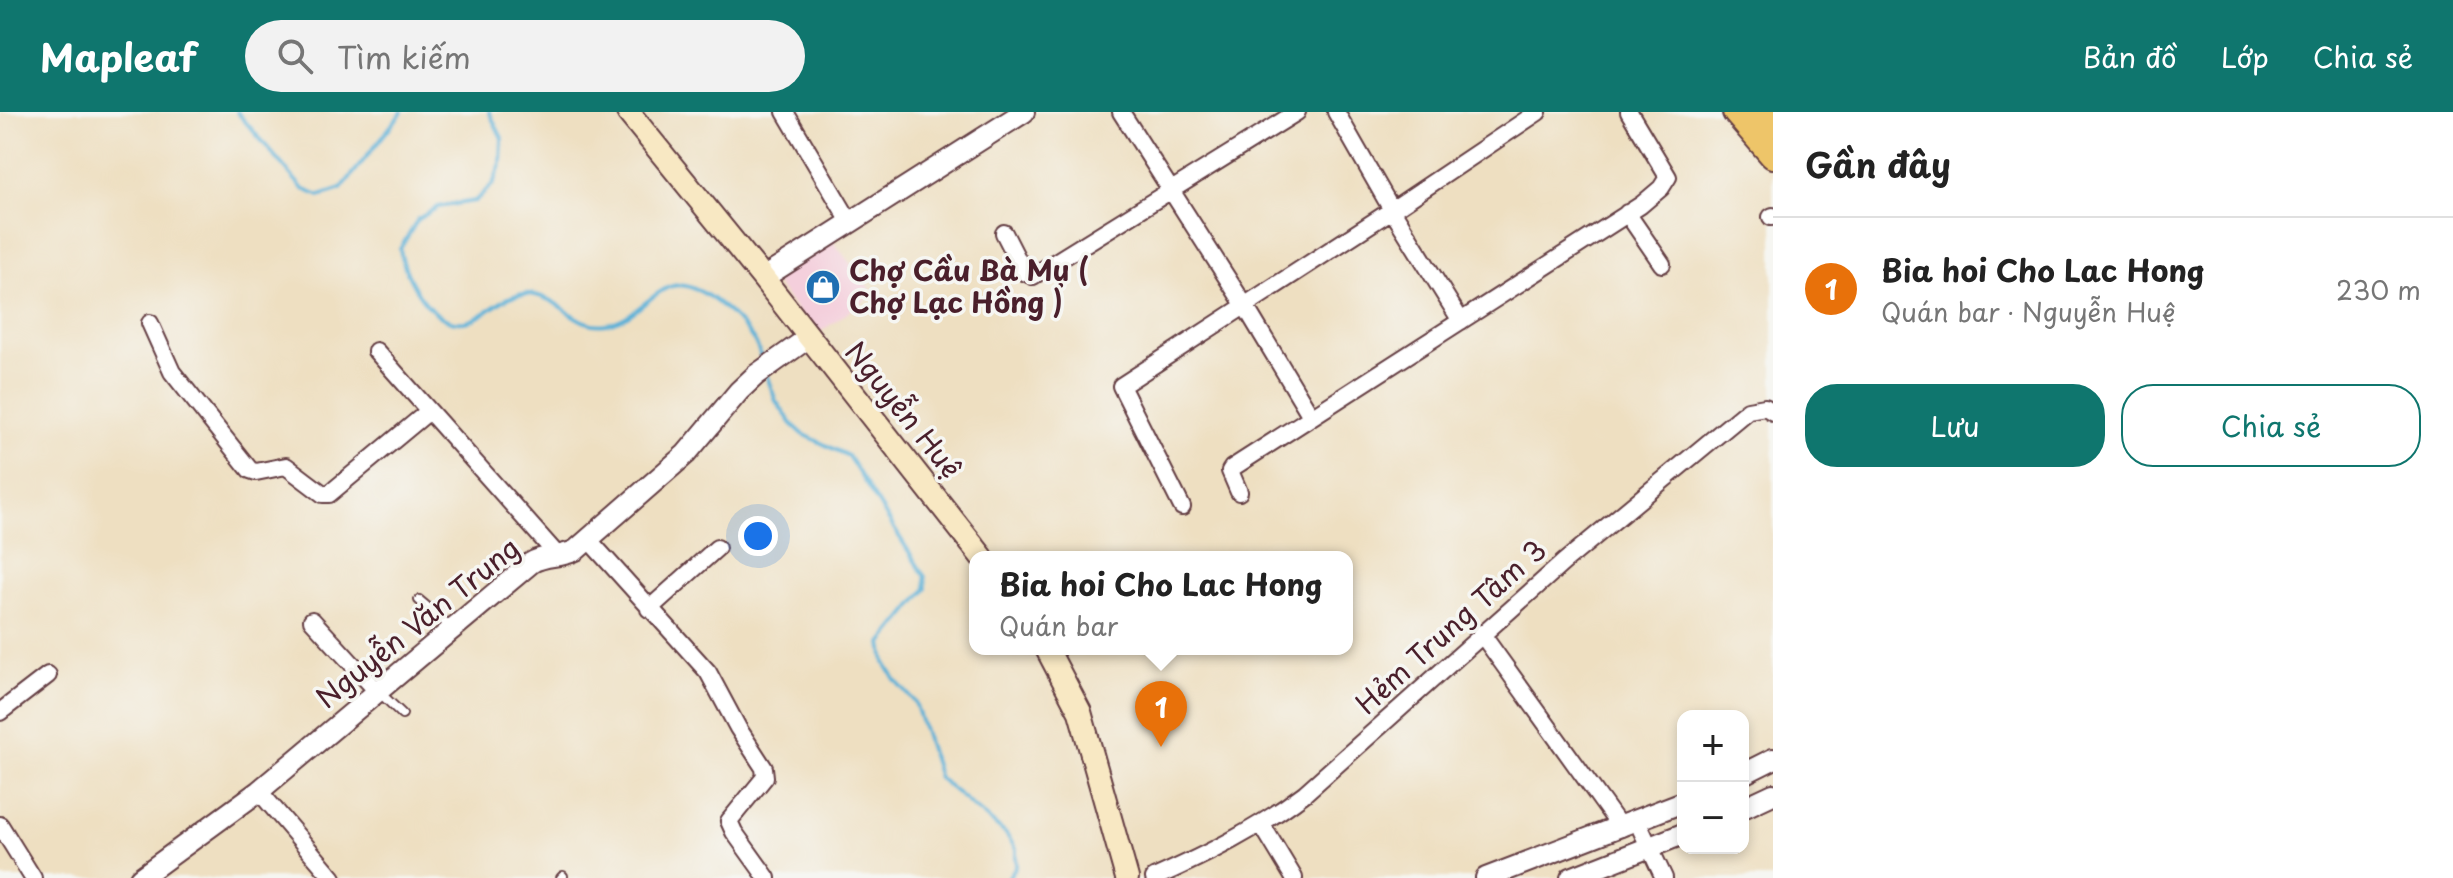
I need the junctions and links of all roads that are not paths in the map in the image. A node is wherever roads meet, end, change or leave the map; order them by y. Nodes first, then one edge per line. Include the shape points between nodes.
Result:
1 (628, 112) edge
2 (785, 112) edge
3 (1024, 112) edge
4 (1121, 112) edge
5 (1297, 112) edge
6 (1336, 112) edge
7 (1538, 112) edge
8 (1629, 112) edge
9 (1736, 112) edge
10 (1763, 112) edge
11 (1773, 124) edge
12 (1773, 155) edge
13 (1170, 190) junction
14 (1392, 210) junction
15 (1627, 213) junction
16 (850, 222) junction
17 (1004, 233) dead end
18 (1662, 264) dead end
19 (763, 278) junction
20 (1245, 306) junction
21 (1461, 321) junction
22 (150, 323) dead end
23 (808, 338) junction
24 (376, 351) dead end
25 (429, 411) junction
26 (1773, 412) edge
27 (1311, 416) junction
28 (1239, 492) dead end
29 (1182, 507) dead end
30 (588, 539) junction
31 (717, 548) dead end
32 (977, 551) edge
33 (559, 557) junction
34 (419, 600) dead end
35 (649, 609) junction
36 (312, 620) dead end
37 (452, 629) junction
38 (1481, 633) junction
39 (1050, 655) edge
40 (48, 675) dead end
41 (377, 691) junction
42 (0, 712) edge
43 (402, 714) dead end
44 (1773, 759) edge
45 (1749, 771) edge
46 (259, 791) junction
47 (1773, 794) edge
48 (1677, 804) edge
49 (1749, 805) edge
50 (1629, 824) junction
51 (0, 825) edge
52 (1262, 825) junction
53 (1677, 837) edge
54 (1650, 848) junction
55 (33, 878) edge
56 (140, 878) edge
57 (333, 878) edge
58 (767, 878) edge
59 (1127, 878) edge
60 (1154, 878) edge
61 (1294, 878) edge
62 (1486, 878) edge
63 (1571, 878) edge
64 (1664, 878) edge

1 - 19 main road, Nguyễn Huệ
2 - 16 street
3 - 16 street
4 - 13 street
5 - 13 street
6 - 14 street
7 - 14 street
8 - 15 street via 1668,177
9 - 12 main road
10 - 11 main road
13 - 17 street via 1033,276 1024,272
13 - 20 street
14 - 20 street
14 - 21 street
15 - 18 street
15 - 21 street
16 - 19 street
19 - 23 main road, Nguyễn Huệ
20 - 27 street
20 - 29 street via 1121,386
21 - 27 street
22 - 25 street via 172,372 250,470 286,466 323,494
23 - 30 street, Nguyễn Văn Trung via 756,375 686,454
23 - 32 main road, Nguyễn Huệ
24 - 25 street
25 - 33 street
26 - 38 street, Hẻm Trung Tâm 3 via 1765,407 1748,410
27 - 28 street via 1232,468
30 - 33 street, Nguyễn Văn Trung
30 - 35 street
31 - 35 street
33 - 37 street, Nguyễn Văn Trung via 536,559
34 - 37 lane
35 - 58 street via 708,672 764,768 765,777 729,821
36 - 41 street
37 - 41 street, Nguyễn Văn Trung
38 - 50 street
38 - 52 street, Hẻm Trung Tâm 3 via 1305,793
39 - 59 main road via 1080,712
40 - 42 street
41 - 43 lane
41 - 46 street, Nguyễn Văn Trung
44 - 45 street
46 - 56 street, Nguyễn Văn Trung
46 - 57 street
47 - 49 street
48 - 50 street
50 - 54 street
50 - 62 street
51 - 55 street
52 - 60 street, Hẻm Trung Tâm 3
52 - 61 street
53 - 54 street
54 - 63 street
54 - 64 street

